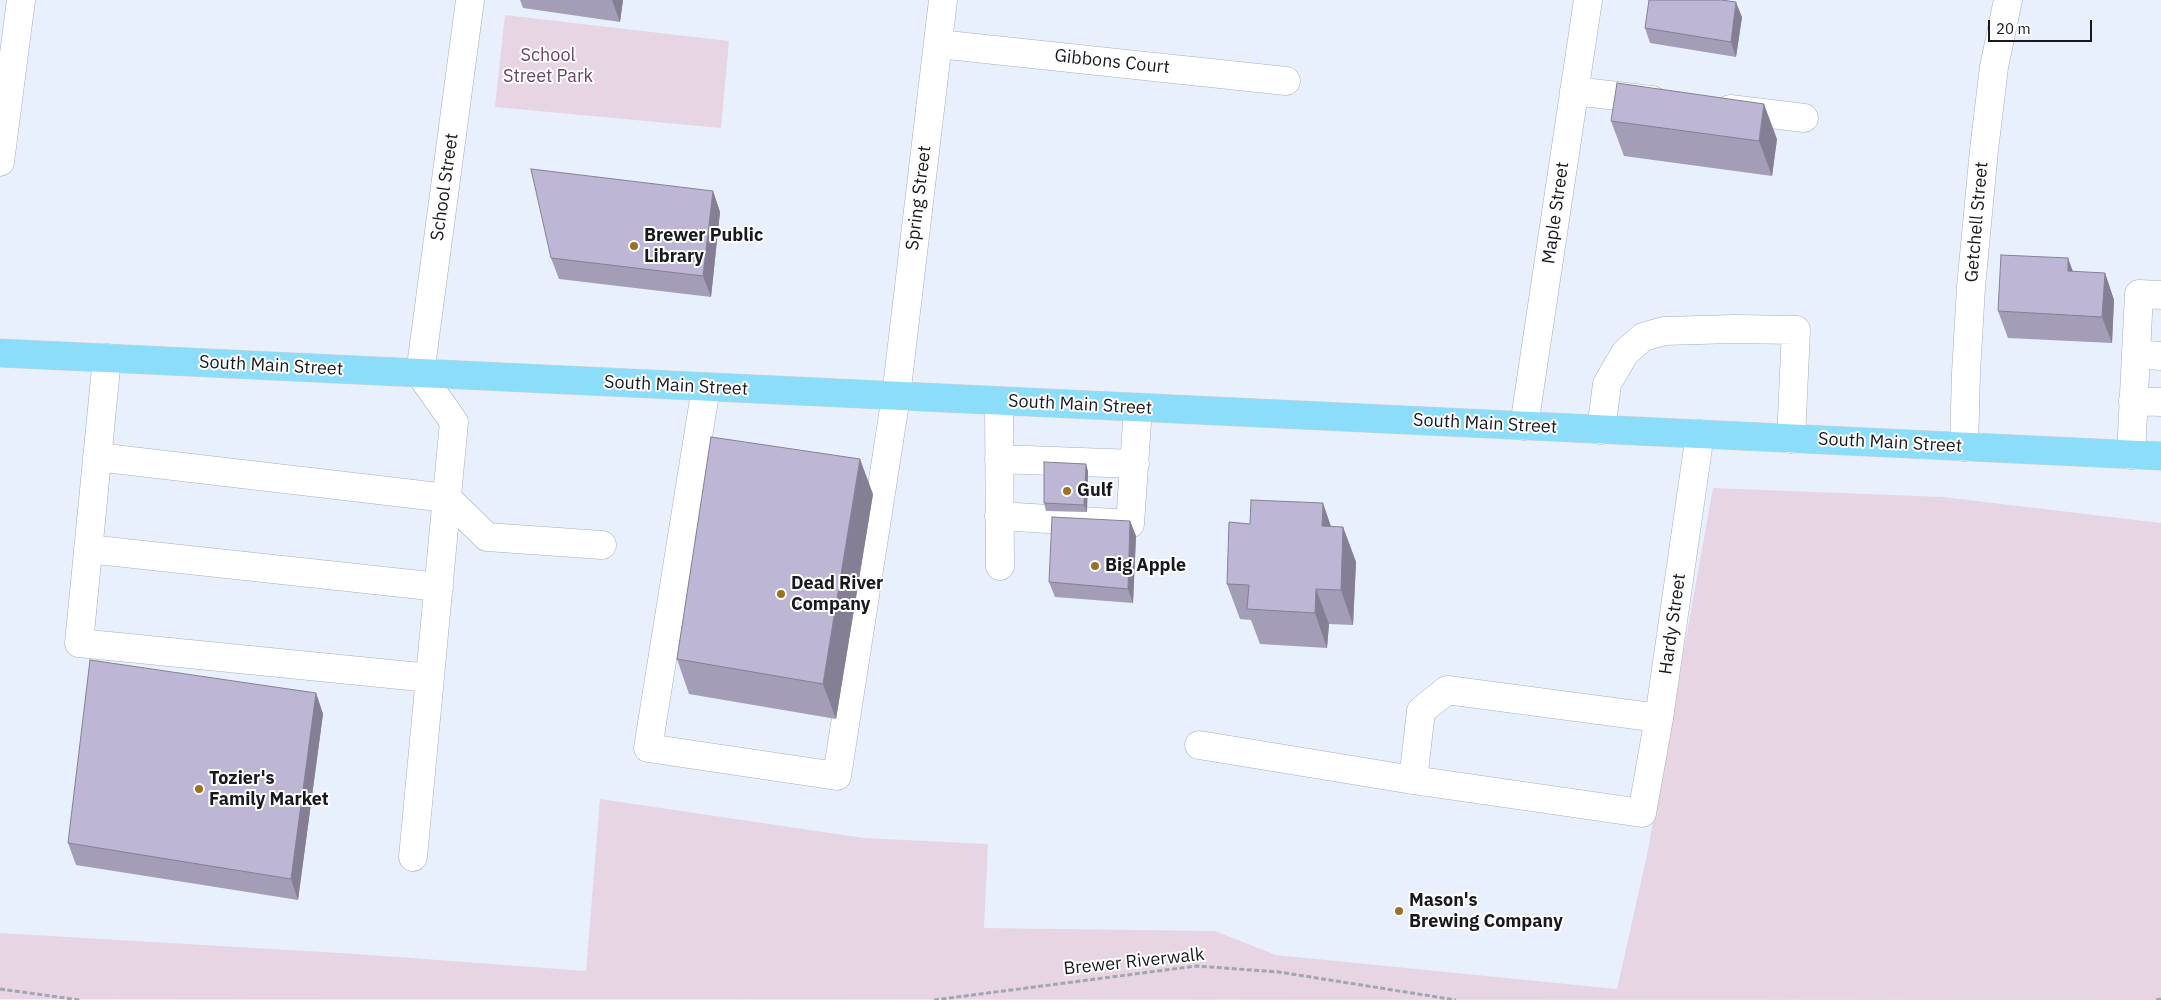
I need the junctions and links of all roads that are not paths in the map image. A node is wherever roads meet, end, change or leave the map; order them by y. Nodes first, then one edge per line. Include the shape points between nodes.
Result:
1 (470, 0) edge
2 (943, 0) edge
3 (1588, 0) edge
4 (2008, 0) edge
5 (14, 7) edge
6 (938, 44) junction
7 (1286, 81) dead end
8 (1574, 90) junction
9 (1680, 103) edge
10 (1708, 106) edge
11 (1804, 118) dead end
12 (0, 162) edge
13 (2161, 294) edge
14 (0, 353) edge
15 (2148, 355) edge
16 (107, 358) junction
17 (420, 374) junction
18 (706, 387) junction
19 (896, 396) junction
20 (999, 401) junction
21 (2133, 401) junction
22 (2161, 402) edge
23 (1138, 408) junction
24 (1524, 426) junction
25 (1601, 430) junction
26 (1700, 434) junction
27 (1791, 439) junction
28 (1964, 447) junction
29 (2131, 454) junction
30 (2161, 456) edge
31 (97, 457) junction
32 (999, 459) junction
33 (1135, 464) junction
34 (447, 498) junction
35 (999, 516) junction
36 (602, 545) dead end
37 (88, 549) junction
38 (1000, 566) dead end
39 (439, 587) junction
40 (430, 678) junction
41 (1659, 718) junction
42 (1200, 745) dead end
43 (1413, 780) junction
44 (413, 857) dead end

1 - 17 street, School Street
2 - 6 street, Spring Street
3 - 8 street, Maple Street
4 - 28 street, Getchell Street via 1994,67 1983,160 1967,354
5 - 12 street
6 - 7 street, Gibbons Court
6 - 19 street, Spring Street
8 - 9 street
8 - 24 street, Maple Street
10 - 11 street
13 - 15 street via 2138,294
14 - 16 main road, South Main Street
15 - 21 street
16 - 17 main road, South Main Street
16 - 31 street
17 - 18 main road, South Main Street
17 - 34 street via 454,422
18 - 19 main road, South Main Street
18 - 19 street, Spring Street via 648,748 837,776
19 - 20 main road, South Main Street
20 - 23 main road, South Main Street
20 - 32 street
21 - 22 street
21 - 29 street
23 - 24 main road, South Main Street
23 - 33 street
24 - 25 main road, South Main Street
25 - 26 main road, South Main Street
25 - 27 street via 1607,384 1624,353 1643,337 1664,331 1796,330
26 - 27 main road, South Main Street
26 - 41 street, Hardy Street
27 - 28 main road, South Main Street
28 - 29 main road, South Main Street
29 - 30 main road, South Main Street
31 - 34 street
31 - 37 street
32 - 33 street
32 - 35 street
33 - 35 street via 1130,524
34 - 36 street via 487,537
34 - 39 street
35 - 38 street
37 - 39 street
37 - 40 street via 79,643
39 - 40 street
40 - 44 street
41 - 43 street via 1447,690 1421,711
41 - 43 street, Hardy Street via 1642,812
42 - 43 street

